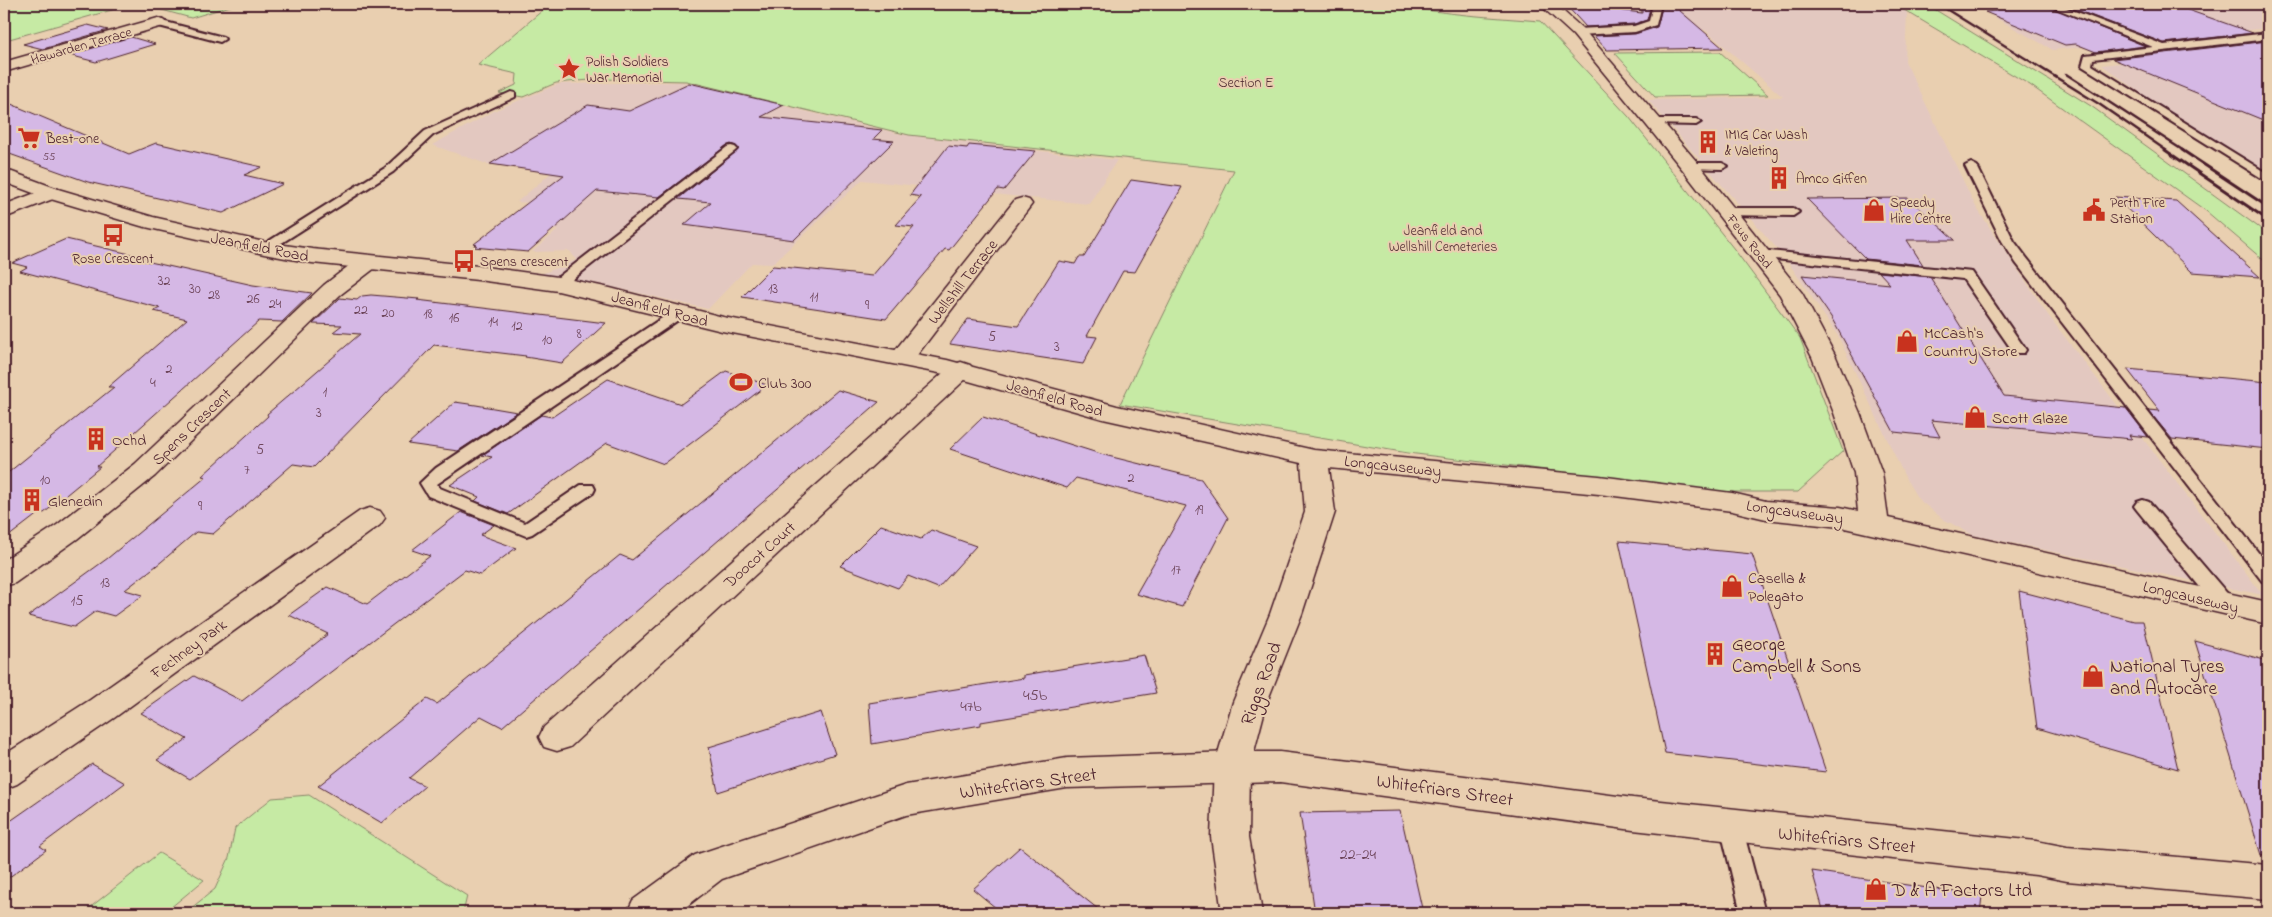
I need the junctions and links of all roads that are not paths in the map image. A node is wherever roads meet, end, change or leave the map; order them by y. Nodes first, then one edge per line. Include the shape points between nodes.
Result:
1 (1546, 4) edge
2 (1657, 4) edge
3 (2049, 4) edge
4 (158, 23) joint
5 (1578, 32) junction
6 (2268, 36) edge
7 (220, 39) dead end
8 (2162, 47) junction
9 (4, 67) edge
10 (511, 95) dead end
11 (1653, 122) junction
12 (1696, 122) dead end
13 (731, 149) dead end
14 (1690, 166) junction
15 (1722, 166) dead end
16 (1971, 166) dead end
17 (4, 175) edge
18 (2268, 179) edge
19 (51, 193) junction
20 (1022, 204) dead end
21 (4, 212) edge
22 (1726, 212) junction
23 (1793, 212) dead end
24 (264, 248) junction
25 (1760, 254) junction
26 (367, 263) junction
27 (558, 284) junction
28 (678, 313) junction
29 (2019, 350) dead end
30 (902, 358) junction
31 (961, 370) junction
32 (1314, 458) junction
33 (587, 489) dead end
34 (2143, 506) dead end
35 (370, 518) dead end
36 (1874, 524) junction
37 (4, 575) edge
38 (2268, 577) edge
39 (2224, 603) junction
40 (2268, 613) edge
41 (557, 738) dead end
42 (1232, 767) junction
43 (4, 774) edge
44 (1731, 826) junction
45 (2268, 882) edge
46 (647, 913) edge
47 (1242, 913) edge
48 (1754, 913) edge

1 - 5 street, Feus Road
2 - 5 lane via 1652,23 1635,29
3 - 8 lane
4 - 7 lane
4 - 9 street, Hawarden Terrace
5 - 11 street, Feus Road
6 - 8 lane
8 - 18 lane via 2088,57 2087,66
10 - 24 lane via 429,133 390,170
11 - 12 lane
11 - 14 street, Feus Road
13 - 27 lane
14 - 15 lane
14 - 22 street, Feus Road
16 - 38 lane via 2008,241 2021,260
17 - 19 street, Jeanfield Road
19 - 21 street
19 - 24 street, Jeanfield Road via 148,222
20 - 30 street, Wellshill Terrace
22 - 23 lane
22 - 25 street, Feus Road
24 - 26 street, Jeanfield Road
25 - 29 lane via 1967,275
25 - 36 street, Feus Road via 1791,293 1824,357 1868,473
26 - 27 street, Jeanfield Road
26 - 37 street, Spens Crescent via 332,290 145,470 67,532
27 - 28 street, Jeanfield Road
28 - 30 street, Jeanfield Road
28 - 33 lane via 428,483 434,492 526,530
30 - 31 street, Jeanfield Road
31 - 32 street, Jeanfield Road via 1120,415
31 - 41 street, Doocot Court
32 - 36 street, Longcauseway via 1599,485
32 - 42 street, Riggs Road via 1320,512 1286,614 1250,702
34 - 39 lane
35 - 43 street, Fechney Park via 102,709
36 - 39 street, Longcauseway
39 - 40 street, Longcauseway
42 - 44 street, Whitefriars Street via 1280,767
42 - 46 street, Whitefriars Street via 1067,773 906,800 709,867
42 - 47 street, Riggs Road via 1230,836
44 - 45 street, Whitefriars Street via 2067,864
44 - 48 lane

